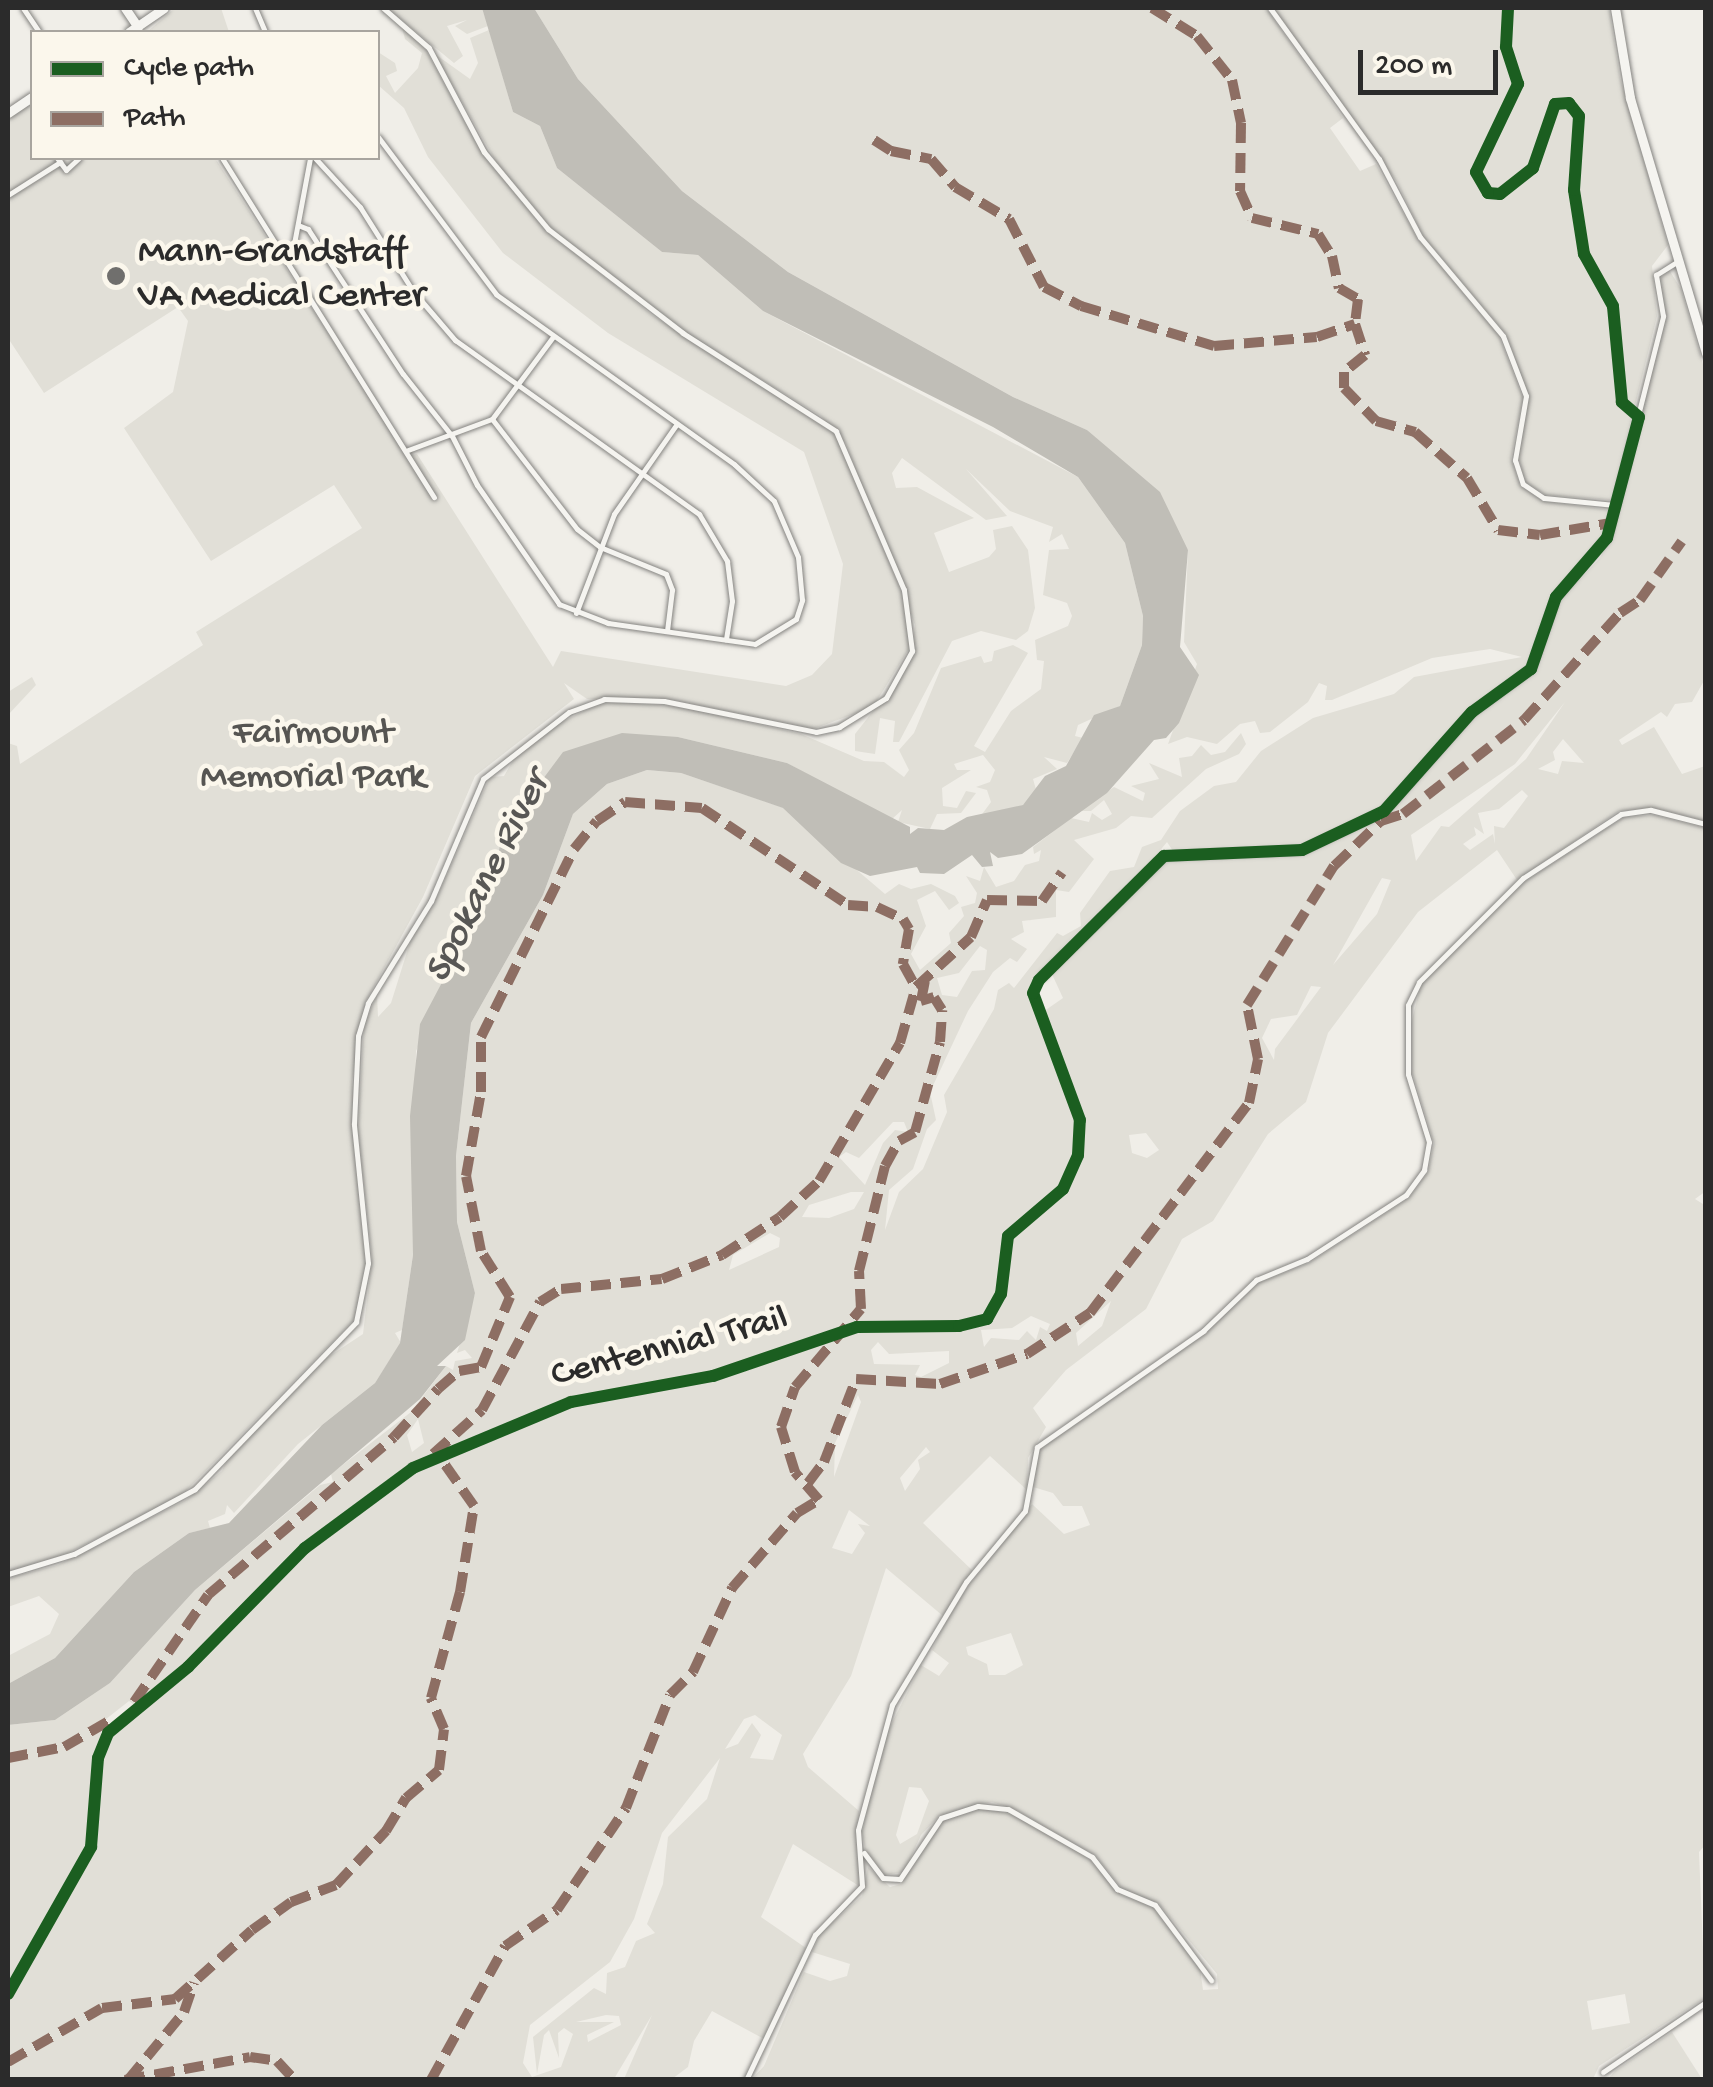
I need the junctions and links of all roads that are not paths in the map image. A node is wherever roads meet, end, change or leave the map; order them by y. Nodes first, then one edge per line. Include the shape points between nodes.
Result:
1 (23, 8) edge
2 (164, 8) edge
3 (384, 8) edge
4 (1270, 8) edge
5 (1615, 8) edge
6 (38, 30) edge
7 (137, 30) edge
8 (30, 100) edge
9 (8, 113) edge
10 (380, 140) edge
11 (58, 160) edge
12 (77, 160) edge
13 (223, 160) edge
14 (312, 160) edge
15 (314, 160) edge
16 (8, 195) edge
17 (298, 225) junction
18 (284, 255) junction
19 (1678, 261) junction
20 (552, 336) junction
21 (1706, 353) edge
22 (518, 386) junction
23 (492, 419) junction
24 (676, 425) junction
25 (452, 436) junction
26 (408, 450) junction
27 (642, 474) junction
28 (434, 497) dead end
29 (1615, 505) junction
30 (600, 547) junction
31 (576, 613) junction
32 (667, 631) junction
33 (726, 640) junction
34 (1706, 824) edge
35 (1042, 977) dead end
36 (8, 1574) edge
37 (862, 1852) junction
38 (1211, 1980) dead end
39 (1706, 2002) edge
40 (1602, 2072) dead end
41 (746, 2080) edge

1 - 6 street
2 - 7 main road
3 - 36 street via 429,48 484,152 548,230 683,333 836,432 904,590 912,651 886,698 839,727 816,732 664,701 604,699 569,712 483,779 431,900 368,1003 358,1036 354,1124 368,1263 356,1322 196,1489 74,1554
4 - 29 street via 1379,159 1420,237 1503,336 1526,396 1515,460 1523,484 1544,498
5 - 19 main road via 1630,98
8 - 9 main road
10 - 20 street via 477,276
11 - 12 street via 67,170
11 - 16 street
13 - 18 street
14 - 17 street
15 - 22 street via 360,207 440,324
17 - 18 street
17 - 25 street via 308,229
18 - 26 street
19 - 21 main road
19 - 29 street via 1656,274 1662,316
20 - 22 street
20 - 24 street
22 - 23 street
22 - 27 street
23 - 25 street
23 - 30 street via 576,529
24 - 27 street
24 - 33 street via 760,485 785,518 798,556 802,600 796,618 769,640
25 - 26 street
25 - 31 street via 544,590
26 - 28 street
27 - 30 street
27 - 33 street via 699,514 716,535 732,587
29 - 35 street via 1599,555 1556,598 1531,669 1472,712 1403,795 1355,829 1302,850 1164,856
30 - 31 street
30 - 32 street via 666,574 672,590
31 - 32 street
32 - 33 street
34 - 37 street via 1651,810 1621,814 1523,878 1419,982 1408,1005 1408,1074 1429,1142 1424,1170 1406,1194 1308,1259 1256,1280 1203,1332 1044,1438 1030,1458 1025,1512 966,1582 892,1705 863,1806
37 - 38 street via 883,1878 900,1879 941,1818 978,1806 1008,1809 1092,1856 1117,1889 1155,1905
37 - 41 street via 862,1886 816,1935
39 - 40 street

